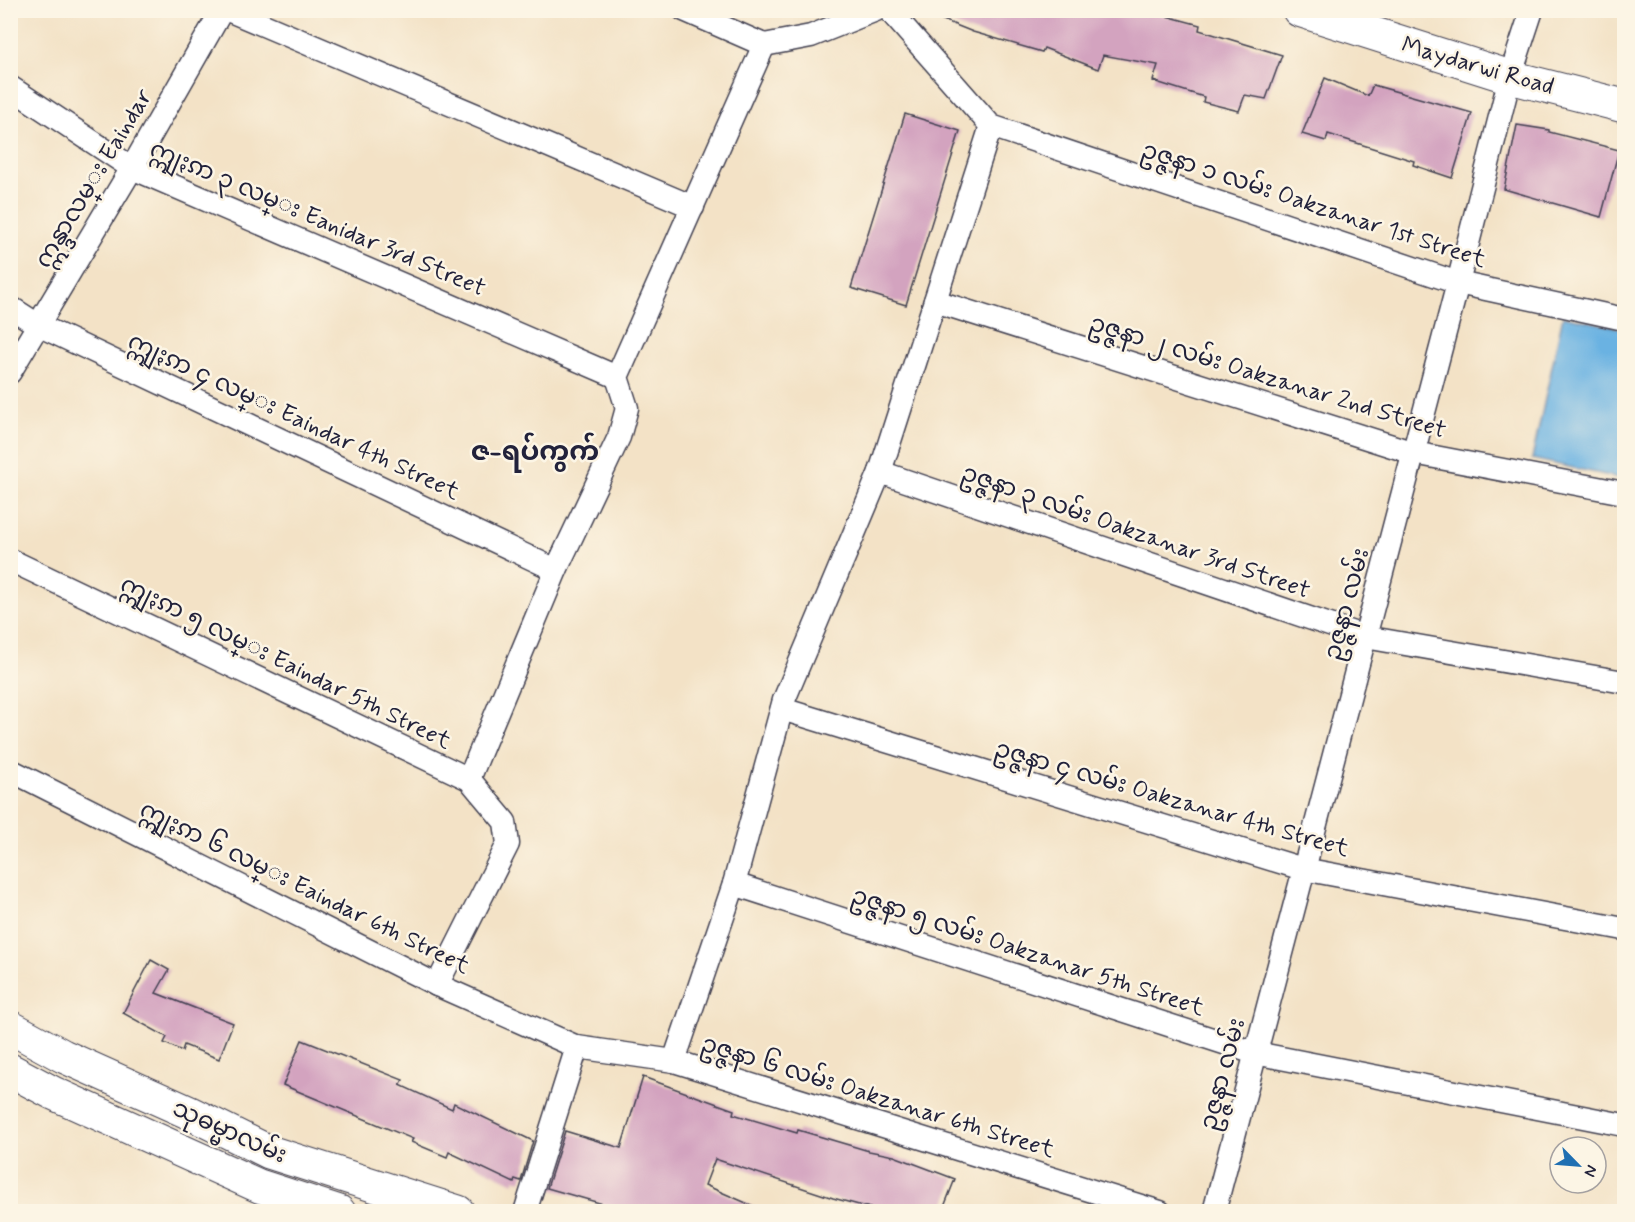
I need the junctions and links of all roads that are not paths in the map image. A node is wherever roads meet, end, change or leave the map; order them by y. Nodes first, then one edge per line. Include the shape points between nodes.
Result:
1 (222, 10) edge
2 (228, 10) edge
3 (684, 10) edge
4 (876, 10) edge
5 (890, 10) edge
6 (1532, 10) edge
7 (1312, 12) edge
8 (764, 45) junction
9 (1510, 77) junction
10 (10, 87) edge
11 (1624, 106) edge
12 (991, 126) junction
13 (132, 168) junction
14 (693, 207) junction
15 (1458, 283) junction
16 (935, 301) junction
17 (10, 307) edge
18 (1624, 319) edge
19 (38, 325) junction
20 (10, 372) edge
21 (617, 377) junction
22 (1414, 453) junction
23 (880, 472) junction
24 (1624, 493) edge
25 (10, 560) edge
26 (556, 570) junction
27 (1365, 637) junction
28 (1624, 682) edge
29 (782, 709) junction
30 (10, 770) edge
31 (469, 779) junction
32 (1303, 869) junction
33 (734, 884) junction
34 (1624, 929) edge
35 (437, 984) junction
36 (10, 1027) edge
37 (577, 1047) junction
38 (1255, 1053) junction
39 (674, 1061) junction
40 (10, 1070) edge
41 (1624, 1125) edge
42 (339, 1212) edge
43 (458, 1212) edge
44 (525, 1212) edge
45 (1160, 1212) edge
46 (1214, 1212) edge

1 - 13 street, ဣန္ဒာလမ္း Eaindar
2 - 14 street
3 - 8 street
4 - 8 street via 811,36
5 - 12 street
6 - 9 street, ဥဇ္ဇနာ လမ်း
7 - 9 main road, Maydarwi Road
8 - 14 street
9 - 11 main road, Maydarwi Road
9 - 15 street, ဥဇ္ဇနာ လမ်း
10 - 13 street, ဣျႏၵာ ၃ လမ္း Eanidar 3rd Street
12 - 15 street, ဥဇ္ဇနာ ၁ လမ်း Oakzanar 1st Street
12 - 16 street
13 - 19 street, ဣန္ဒာလမ္း Eaindar
13 - 21 street, ဣျႏၵာ ၃ လမ္း Eanidar 3rd Street
14 - 21 street
15 - 18 street, ဥဇ္ဇနာ ၁ လမ်း Oakzanar 1st Street
15 - 22 street, ဥဇ္ဇနာ လမ်း
16 - 22 street, ဥဇ္ဇနာ ၂ လမ်း Oakzanar 2nd Street
16 - 23 street
17 - 19 street, ဣျႏၵာ ၄ လမ္း Eaindar 4th Street
19 - 20 street, ဣန္ဒာလမ္း Eaindar
19 - 26 street, ဣျႏၵာ ၄ လမ္း Eaindar 4th Street
21 - 26 street via 627,408 620,437
22 - 24 street, ဥဇ္ဇနာ ၂ လမ်း Oakzanar 2nd Street
22 - 27 street, ဥဇ္ဇနာ လမ်း
23 - 27 street, ဥဇ္ဇနာ ၃ လမ်း Oakzanar 3rd Street
23 - 29 street
25 - 31 street, ဣျႏၵာ ၅ လမ္း Eaindar 5th Street
26 - 31 street
27 - 28 street, ဥဇ္ဇနာ ၃ လမ်း Oakzanar 3rd Street
27 - 32 street, ဥဇ္ဇနာ လမ်း
29 - 32 street, ဥဇ္ဇနာ ၄ လမ်း Oakzanar 4th Street
29 - 33 street
30 - 35 street, ဣျႏၵာ ၆ လမ္း Eaindar 6th Street
31 - 35 street, ဣျႏၵာ ၅ လမ္း Eaindar 5th Street via 505,822 508,844
32 - 34 street, ဥဇ္ဇနာ ၄ လမ်း Oakzanar 4th Street
32 - 38 street, ဥဇ္ဇနာ လမ်း
33 - 38 street, ဥဇ္ဇနာ ၅ လမ်း Oakzanar 5th Street
33 - 39 street
35 - 37 street, ဣျႏၵာ ၆ လမ္း Eaindar 6th Street
36 - 43 main road, သုဓမ္မာလမ်း via 63,1056 269,1152
37 - 39 street, ဥဇ္ဇနာ ၆ လမ်း Oakzanar 6th Street
37 - 44 street
38 - 41 street, ဥဇ္ဇနာ ၅ လမ်း Oakzanar 5th Street
38 - 46 street, ဥဇ္ဇနာ လမ်း
39 - 45 street, ဥဇ္ဇနာ ၆ လမ်း Oakzanar 6th Street
40 - 42 main road, သုဓမ္မာလမ်း via 259,1186

